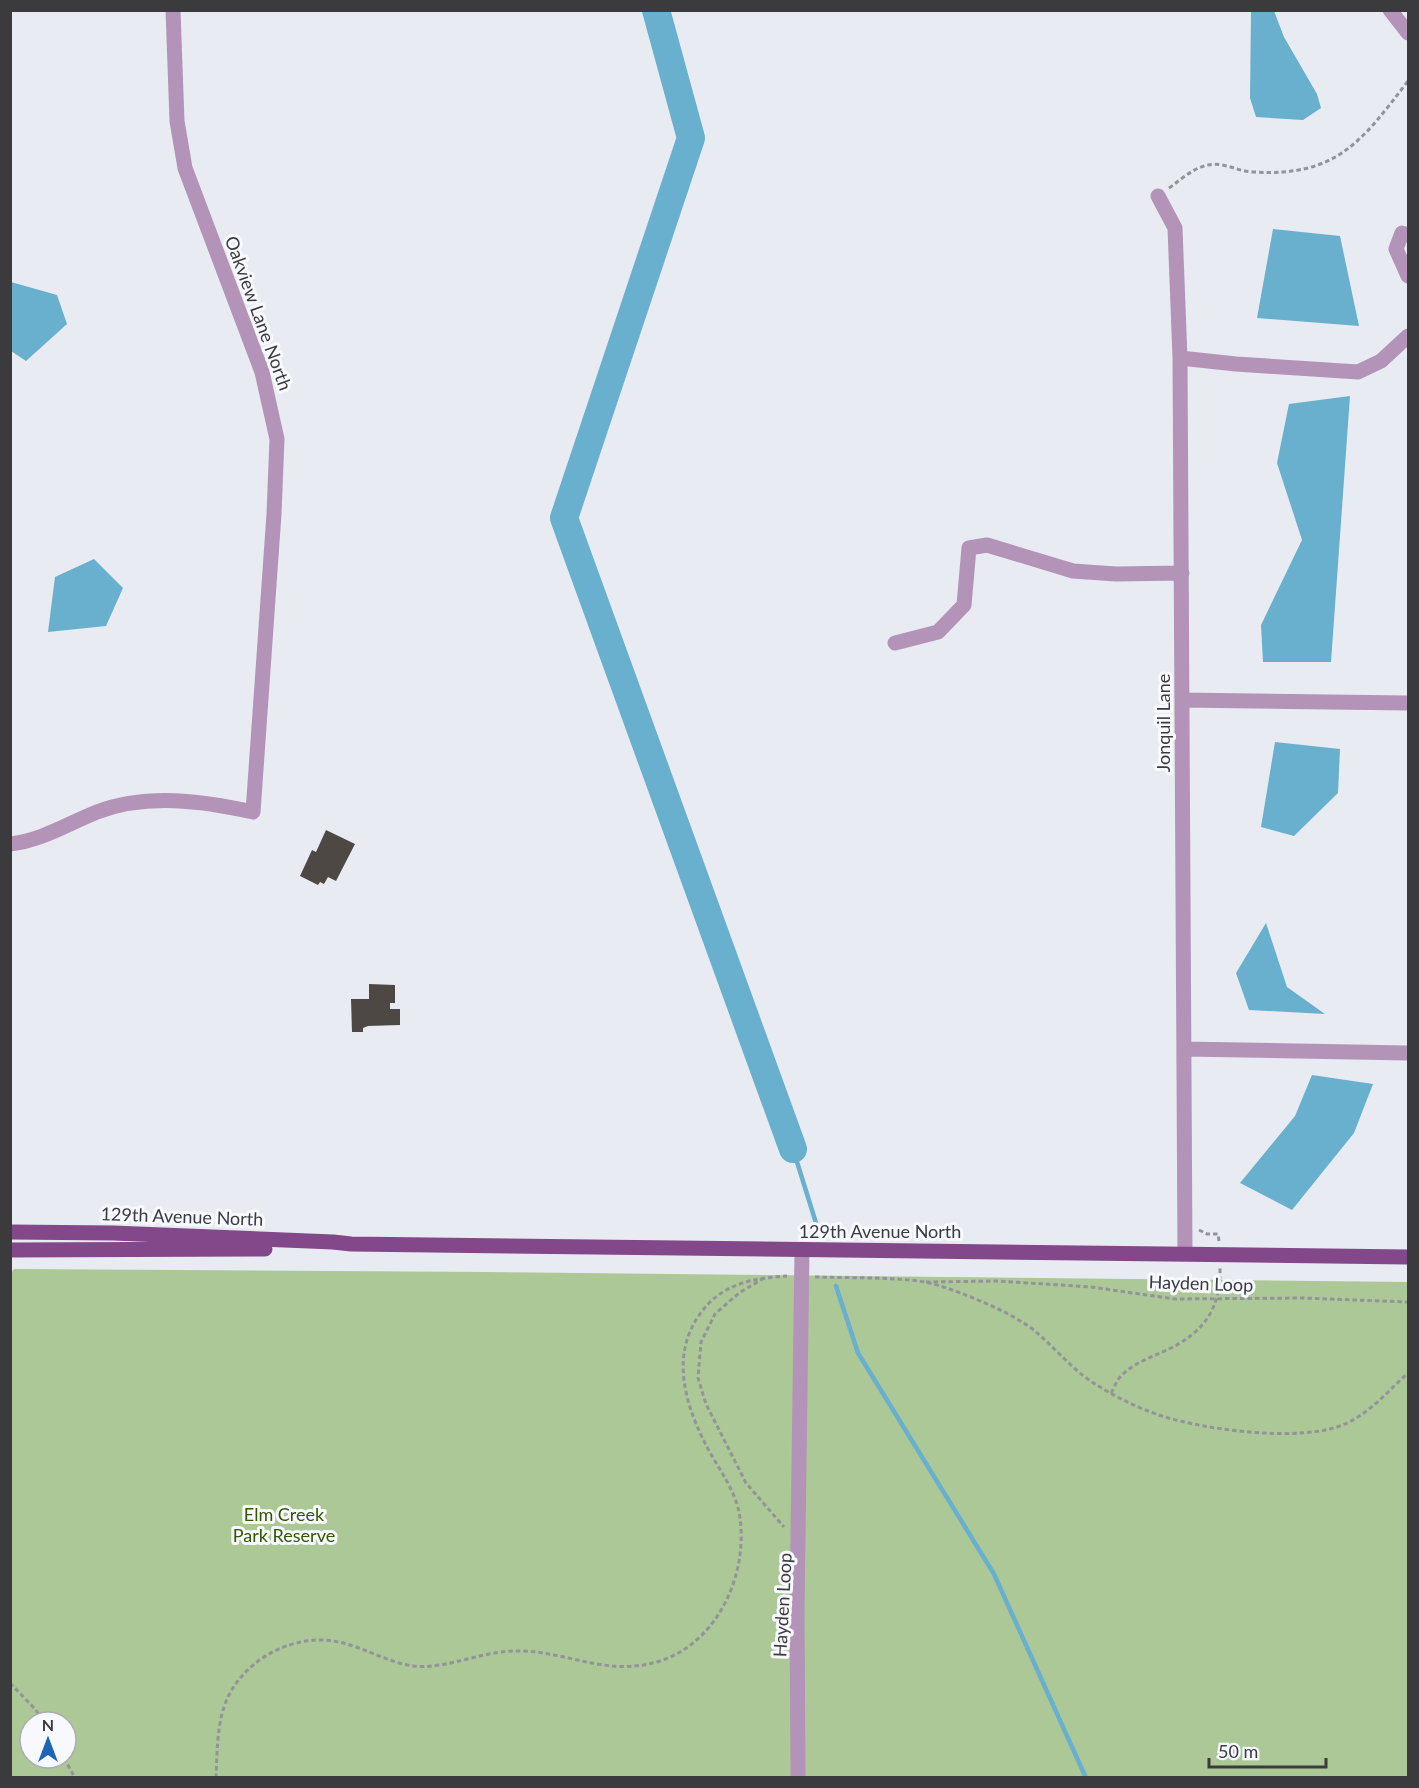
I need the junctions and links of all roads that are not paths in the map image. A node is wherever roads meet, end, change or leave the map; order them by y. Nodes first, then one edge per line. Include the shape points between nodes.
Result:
1 (173, 10) edge
2 (1390, 10) edge
3 (1408, 33) edge
4 (1158, 196) road end
5 (1408, 235) edge
6 (1408, 276) edge
7 (1408, 336) edge
8 (1180, 358) junction
9 (1182, 573) junction
10 (895, 643) dead end
11 (1182, 700) junction
12 (1408, 703) edge
13 (10, 844) edge
14 (1184, 1049) junction
15 (1408, 1053) edge
16 (10, 1232) edge
17 (351, 1244) junction
18 (10, 1250) edge
19 (801, 1250) junction
20 (1185, 1253) junction
21 (1408, 1257) edge
22 (798, 1778) edge

1 - 13 street, Oakview Lane North via 177,122 185,168 262,372 277,439 253,812 178,800 148,801 99,811 54,831
2 - 3 street
4 - 8 street, Jonquil Lane via 1175,228
5 - 6 street via 1402,233 1396,249
7 - 8 street via 1381,362 1358,372
8 - 9 street, Jonquil Lane
9 - 10 street via 1073,571 987,546 969,548 964,605 938,632
9 - 11 street, Jonquil Lane
11 - 12 street
11 - 14 street, Jonquil Lane
14 - 15 street
14 - 20 street, Jonquil Lane
16 - 17 main road, 129th Avenue North
17 - 18 main road, 129th Avenue North via 321,1248
17 - 19 main road, 129th Avenue North
19 - 20 main road, 129th Avenue North
19 - 22 street
20 - 21 main road, 129th Avenue North

